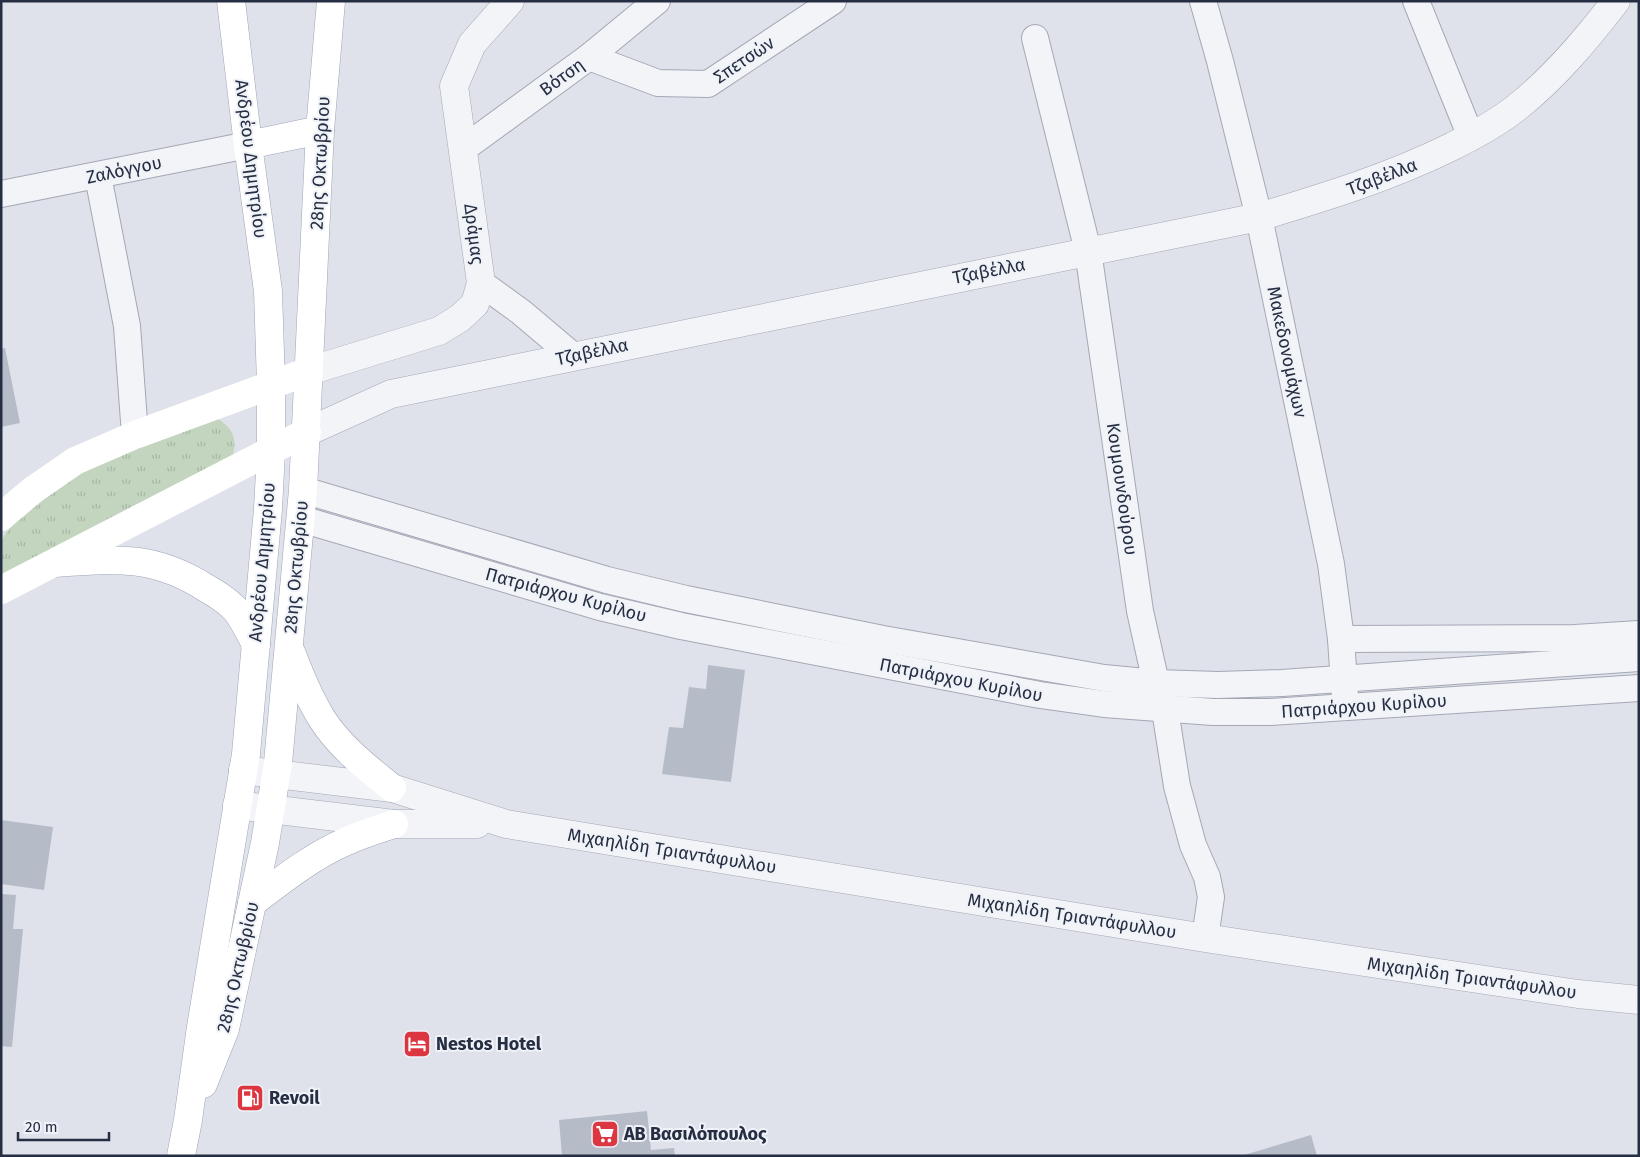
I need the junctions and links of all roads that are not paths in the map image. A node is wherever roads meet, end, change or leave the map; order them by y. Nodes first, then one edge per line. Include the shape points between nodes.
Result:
1 (231, 1) edge
2 (331, 1) edge
3 (510, 1) edge
4 (657, 1) edge
5 (833, 1) edge
6 (1203, 1) edge
7 (1416, 1) edge
8 (1616, 1) edge
9 (1035, 38) dead end
10 (589, 57) junction
11 (320, 130) junction
12 (1471, 137) junction
13 (248, 145) junction
14 (463, 149) junction
15 (98, 176) junction
16 (1, 194) edge
17 (1259, 217) junction
18 (1088, 251) junction
19 (481, 283) junction
20 (573, 356) junction
21 (309, 371) junction
22 (271, 384) junction
23 (307, 432) junction
24 (135, 434) junction
25 (271, 452) junction
26 (303, 490) junction
27 (1, 516) edge
28 (301, 519) junction
29 (54, 563) junction
30 (608, 580) junction
31 (1, 590) edge
32 (600, 607) junction
33 (1639, 634) edge
34 (883, 639) junction
35 (1341, 639) junction
36 (256, 644) junction
37 (289, 648) junction
38 (1639, 658) edge
39 (879, 664) junction
40 (1344, 680) junction
41 (1156, 683) junction
42 (1639, 688) edge
43 (1345, 706) junction
44 (1165, 710) junction
45 (243, 770) junction
46 (276, 775) junction
47 (392, 788) junction
48 (237, 805) junction
49 (271, 809) junction
50 (394, 824) junction
51 (506, 824) junction
52 (252, 903) junction
53 (1205, 938) junction
54 (1639, 1000) edge
55 (188, 1120) junction
56 (181, 1156) edge

1 - 13 main road, Ανδρέου Δημητρίου
2 - 11 main road, 28ης Οκτωβρίου
3 - 14 street, Δράμας via 472,44 454,86
4 - 10 street, Βότση
5 - 10 street, Σπετσών via 708,84 658,83
6 - 17 street, Μακεδονομάχων
7 - 12 street
8 - 12 street, Τζαβέλλα via 1588,39 1552,77 1514,109
9 - 18 street, Κουμουνδούρου
10 - 14 street, Βότση
11 - 13 main road
11 - 21 main road, 28ης Οκτωβρίου
12 - 17 street, Τζαβέλλα via 1393,174
13 - 15 street, Ζαλόγγου
13 - 22 main road, Ανδρέου Δημητρίου via 268,291
14 - 19 street, Δράμας
15 - 16 street, Ζαλόγγου
15 - 24 street via 127,326
17 - 18 street, Τζαβέλλα
17 - 35 street, Μακεδονομάχων via 1332,564
18 - 20 street, Τζαβέλλα
18 - 41 street, Κουμουνδούρου via 1140,611
19 - 20 street
19 - 21 street, Δράμας via 475,304 439,331
20 - 23 street, Τζαβέλλα via 391,394
21 - 22 main road
21 - 23 main road, 28ης Οκτωβρίου
22 - 24 main road
22 - 25 main road, Ανδρέου Δημητρίου
23 - 25 main road
23 - 26 main road, 28ης Οκτωβρίου
24 - 27 main road via 75,461
25 - 29 main road
25 - 36 main road, Ανδρέου Δημητρίου
26 - 28 main road, 28ης Οκτωβρίου
26 - 30 street, Πατριάρχου Κυρίλου
28 - 32 street, Πατριάρχου Κυρίλου
28 - 37 main road, 28ης Οκτωβρίου
29 - 31 main road
29 - 36 main road via 132,560 186,575 234,608
30 - 32 street
30 - 34 street, Πατριάρχου Κυρίλου
32 - 39 street, Πατριάρχου Κυρίλου
33 - 35 street via 1575,638
34 - 39 street
34 - 41 street, Πατριάρχου Κυρίλου via 1104,678
35 - 40 street, Μακεδονομάχων
36 - 45 main road, Ανδρέου Δημητρίου
37 - 46 main road, 28ης Οκτωβρίου
37 - 47 main road via 324,721 352,755
38 - 40 street, Πατριάρχου Κυρίλου
39 - 44 street, Πατριάρχου Κυρίλου via 1040,695
40 - 41 street, Πατριάρχου Κυρίλου via 1218,685
40 - 43 street, Μακεδονομάχων
41 - 44 street, Κουμουνδούρου
42 - 43 street, Πατριάρχου Κυρίλου
43 - 44 street, Πατριάρχου Κυρίλου via 1270,712
44 - 53 street, Κουμουνδούρου via 1177,786 1212,897
45 - 46 street, Μιχαηλίδη Τριαντάφυλλου
45 - 48 main road, Ανδρέου Δημητρίου
46 - 47 street, Μιχαηλίδη Τριαντάφυλλου
46 - 49 main road, 28ης Οκτωβρίου
47 - 51 street, Μιχαηλίδη Τριαντάφυλλου
48 - 49 street, Μιχαηλίδη Τριαντάφυλλου
48 - 55 main road, Ανδρέου Δημητρίου
49 - 50 street, Μιχαηλίδη Τριαντάφυλλου
49 - 52 main road, 28ης Οκτωβρίου
50 - 51 street, Μιχαηλίδη Τριαντάφυλλου
50 - 52 main road via 347,841 319,856
51 - 53 street, Μιχαηλίδη Τριαντάφυλλου
52 - 55 main road, 28ης Οκτωβρίου via 225,1029
53 - 54 street, Μιχαηλίδη Τριαντάφυλλου via 1578,994
55 - 56 main road

